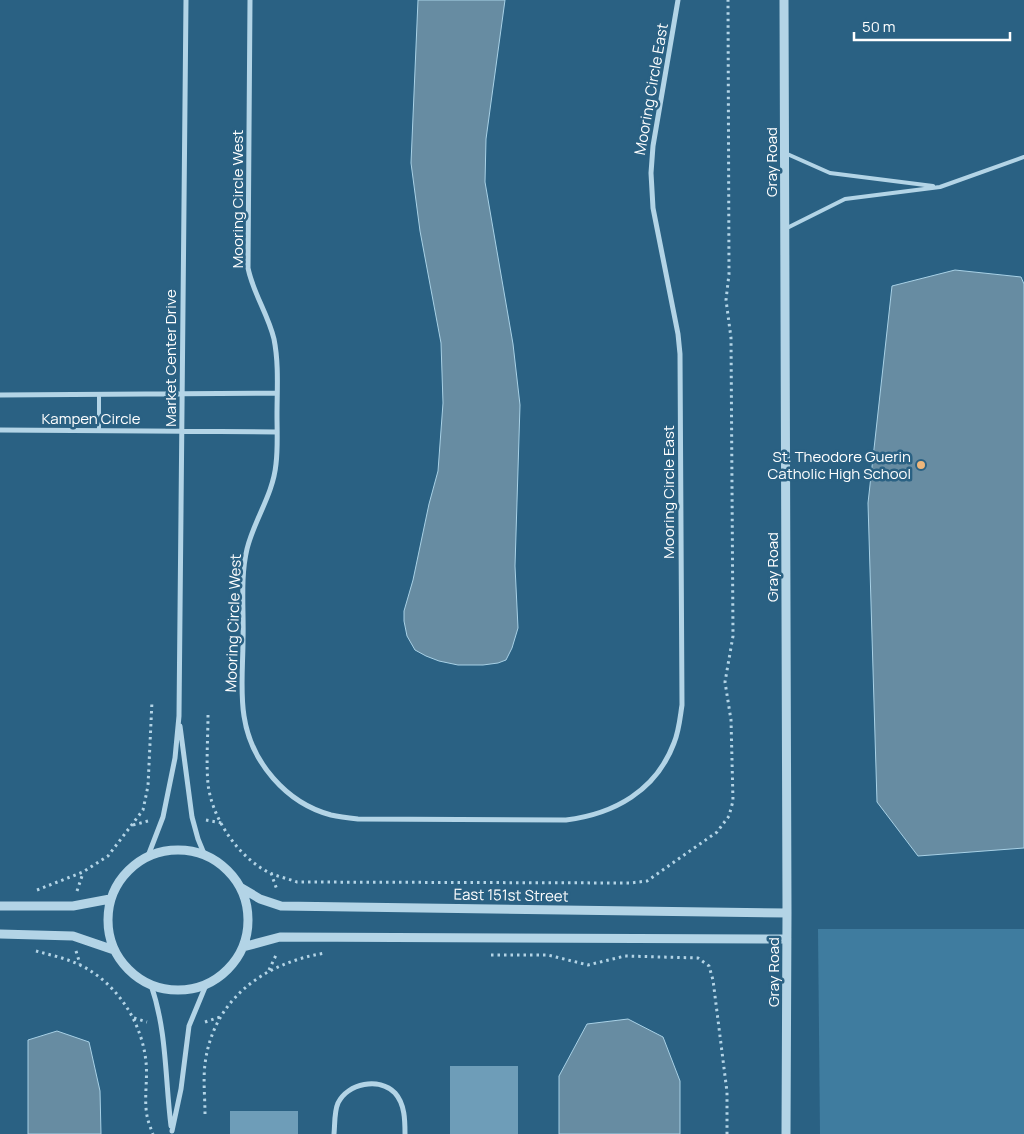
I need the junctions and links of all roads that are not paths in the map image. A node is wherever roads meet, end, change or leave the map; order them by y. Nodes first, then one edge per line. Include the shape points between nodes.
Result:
1 (186, 0) edge
2 (250, 0) edge
3 (678, 0) edge
4 (784, 0) edge
5 (784, 152) junction
6 (1024, 157) edge
7 (940, 187) junction
8 (785, 229) junction
9 (182, 393) junction
10 (277, 393) junction
11 (0, 394) edge
12 (99, 394) junction
13 (0, 430) edge
14 (99, 431) junction
15 (182, 431) junction
16 (277, 432) junction
17 (179, 716) junction
18 (462, 820) joint
19 (148, 856) junction
20 (205, 856) junction
21 (240, 887) junction
22 (110, 899) junction
23 (0, 906) edge
24 (787, 912) junction
25 (0, 934) edge
26 (787, 939) junction
27 (243, 947) junction
28 (114, 950) junction
29 (206, 984) junction
30 (151, 985) junction
31 (172, 1132) edge
32 (334, 1134) edge
33 (405, 1134) edge
34 (786, 1134) edge

1 - 9 street, Market Center Drive
2 - 10 street, Mooring Circle West via 248,268 251,284 274,338
3 - 18 street, Mooring Circle East via 650,173 653,208 680,354 682,705 678,730 674,744 649,783 611,810 566,820
4 - 5 street, Gray Road
5 - 7 lane via 830,173
5 - 8 street, Gray Road
6 - 7 lane
7 - 8 lane via 845,199
8 - 24 street, Gray Road
9 - 10 street, Kampen Circle
9 - 12 street, Kampen Circle
9 - 15 street, Market Center Drive
10 - 16 street, Mooring Circle West
11 - 12 street, Kampen Circle
12 - 14 lane
13 - 14 street, Kampen Circle
14 - 15 street, Kampen Circle
15 - 16 street, Kampen Circle
15 - 17 street, Market Center Drive
16 - 18 street, Mooring Circle West via 272,484 251,534 244,568 244,715 254,750 264,768 281,787 303,804 331,815 358,819
17 - 19 street, Market Center Drive via 163,817
17 - 20 street, Market Center Drive via 192,817
19 - 20 street via 176,850
19 - 22 street via 119,881
20 - 21 street via 225,868
21 - 24 street, East 151st Street via 281,906
21 - 27 street via 248,917
22 - 23 street via 73,906
22 - 28 street via 108,933
24 - 26 street, Gray Road
25 - 28 street via 73,936
26 - 27 street via 280,937
26 - 34 street, Gray Road
27 - 29 street via 228,969
28 - 30 street via 136,977
29 - 30 street via 178,990
29 - 31 street via 189,1026
30 - 31 street via 159,1009 166,1054 166,1087
32 - 33 street via 338,1103 356,1086 369,1083 395,1092 404,1115

